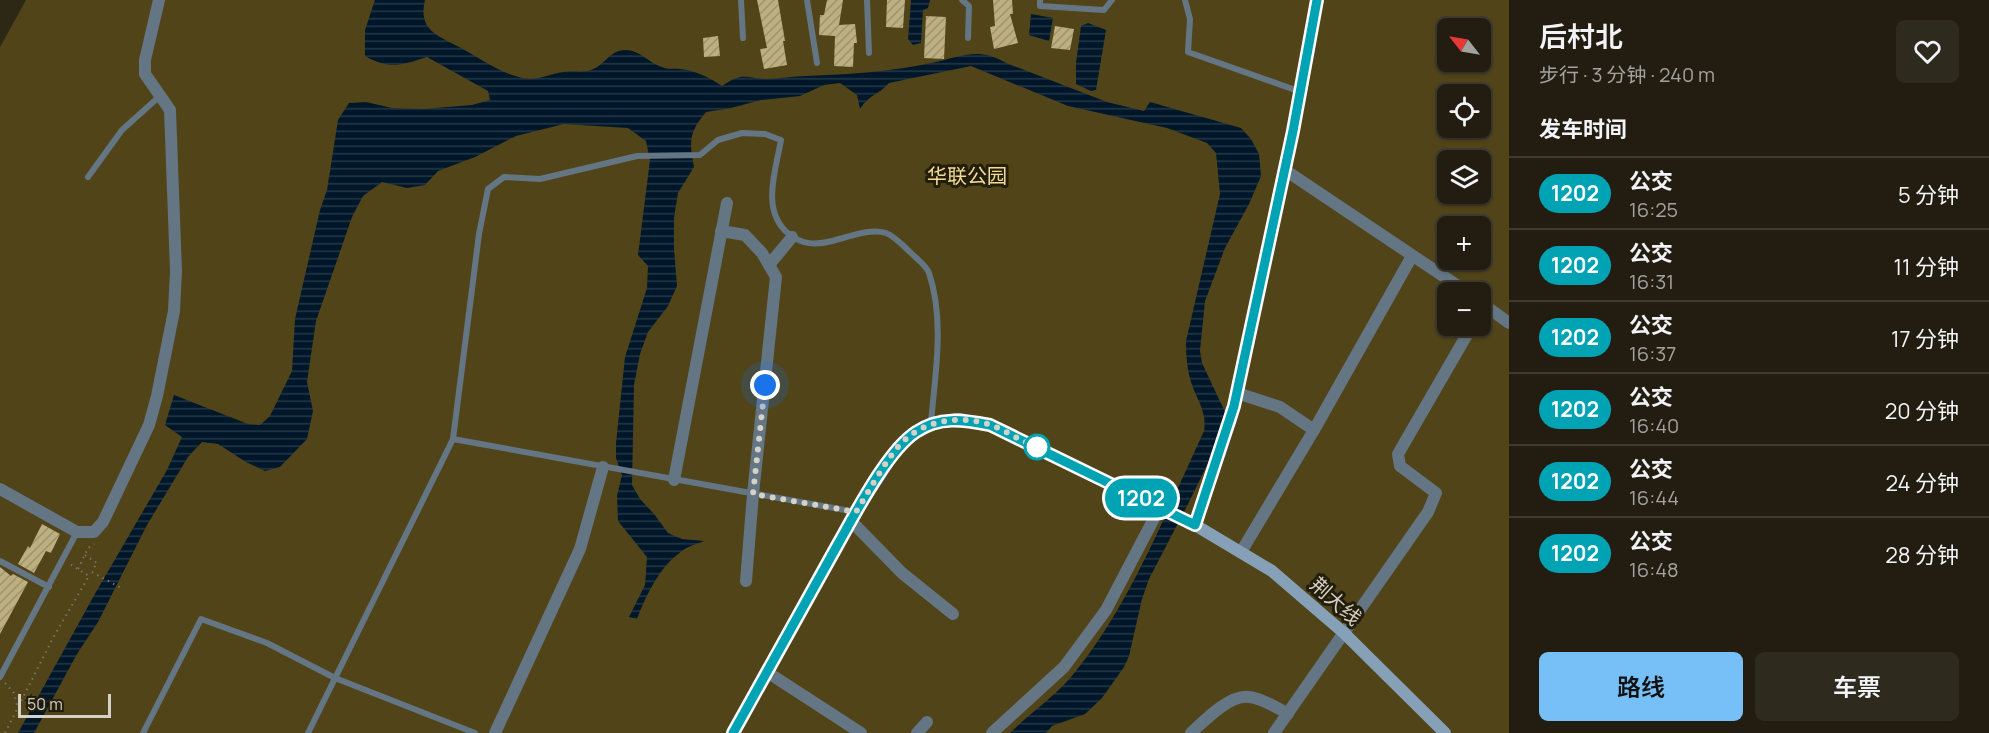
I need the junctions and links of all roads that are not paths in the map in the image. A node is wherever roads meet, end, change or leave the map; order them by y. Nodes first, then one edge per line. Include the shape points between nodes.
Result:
1 (159, 0) edge
2 (741, 0) edge
3 (807, 0) edge
4 (867, 0) edge
5 (962, 0) edge
6 (1040, 0) edge
7 (1112, 0) edge
8 (1185, 0) edge
9 (1317, 0) edge
10 (743, 38) dead end
11 (968, 38) dead end
12 (869, 53) dead end
13 (817, 63) dead end
14 (1301, 92) junction
15 (161, 95) junction
16 (1285, 170) junction
17 (88, 177) dead end
18 (727, 203) dead end
19 (721, 231) junction
20 (792, 237) junction
21 (1412, 256) junction
22 (769, 265) junction
23 (1452, 282) edge
24 (1491, 312) edge
25 (1509, 323) edge
26 (1466, 336) edge
27 (1237, 393) junction
28 (931, 423) junction
29 (1314, 430) junction
30 (453, 439) junction
31 (603, 467) junction
32 (675, 480) junction
33 (0, 489) edge
34 (753, 494) junction
35 (1160, 507) junction
36 (853, 517) junction
37 (1190, 522) junction
38 (77, 532) junction
39 (1241, 552) junction
40 (0, 561) edge
41 (746, 581) dead end
42 (49, 587) junction
43 (953, 614) dead end
44 (1344, 633) junction
45 (767, 672) junction
46 (0, 678) edge
47 (335, 678) junction
48 (1288, 714) junction
49 (927, 722) dead end
50 (143, 733) edge
51 (308, 733) edge
52 (475, 733) edge
53 (495, 733) edge
54 (733, 733) edge
55 (861, 733) edge
56 (917, 733) edge
57 (992, 733) edge
58 (1191, 733) edge
59 (1274, 733) edge
60 (1445, 733) edge

1 - 15 street via 145,74
2 - 10 lane
3 - 13 lane
4 - 12 lane
5 - 11 lane via 969,6
6 - 7 lane via 1040,6 1104,10
8 - 14 lane via 1190,19 1188,52
9 - 14 street
14 - 16 street
15 - 17 lane via 122,130
15 - 38 street via 170,110 174,311 148,425 103,522 94,532
16 - 21 street
16 - 27 street
18 - 19 street
19 - 22 street via 745,235
19 - 32 street
20 - 22 street
20 - 28 lane via 805,244 823,244 875,231 897,240 928,270 939,318
20 - 30 lane via 777,221 772,206 781,140 765,134 742,133 718,140 700,155 637,156 540,179 504,177 489,189 479,234
21 - 23 street
21 - 29 street
22 - 34 street via 776,277
24 - 25 street
26 - 44 street via 1398,453 1400,466 1436,493 1428,512
27 - 29 street via 1280,407
27 - 37 street via 1231,420
28 - 35 street, 荆大线 via 959,419 990,425
28 - 36 street via 898,447
29 - 39 street
30 - 31 lane
30 - 47 lane
31 - 32 lane
31 - 53 street via 580,549
32 - 34 lane
33 - 38 street
34 - 36 lane
34 - 41 street
35 - 37 street, 荆大线
35 - 57 street via 1106,610 1064,667
36 - 43 street via 902,573
36 - 45 street
37 - 39 street, 荆大线
38 - 42 lane
39 - 44 street, 荆大线 via 1272,571
40 - 42 lane
42 - 46 lane
44 - 48 street
44 - 60 street, 荆大线
45 - 54 street
45 - 55 street
47 - 50 lane via 267,643 201,620
47 - 51 lane
47 - 52 lane
48 - 58 street via 1250,696 1239,698
48 - 59 street
49 - 56 street

